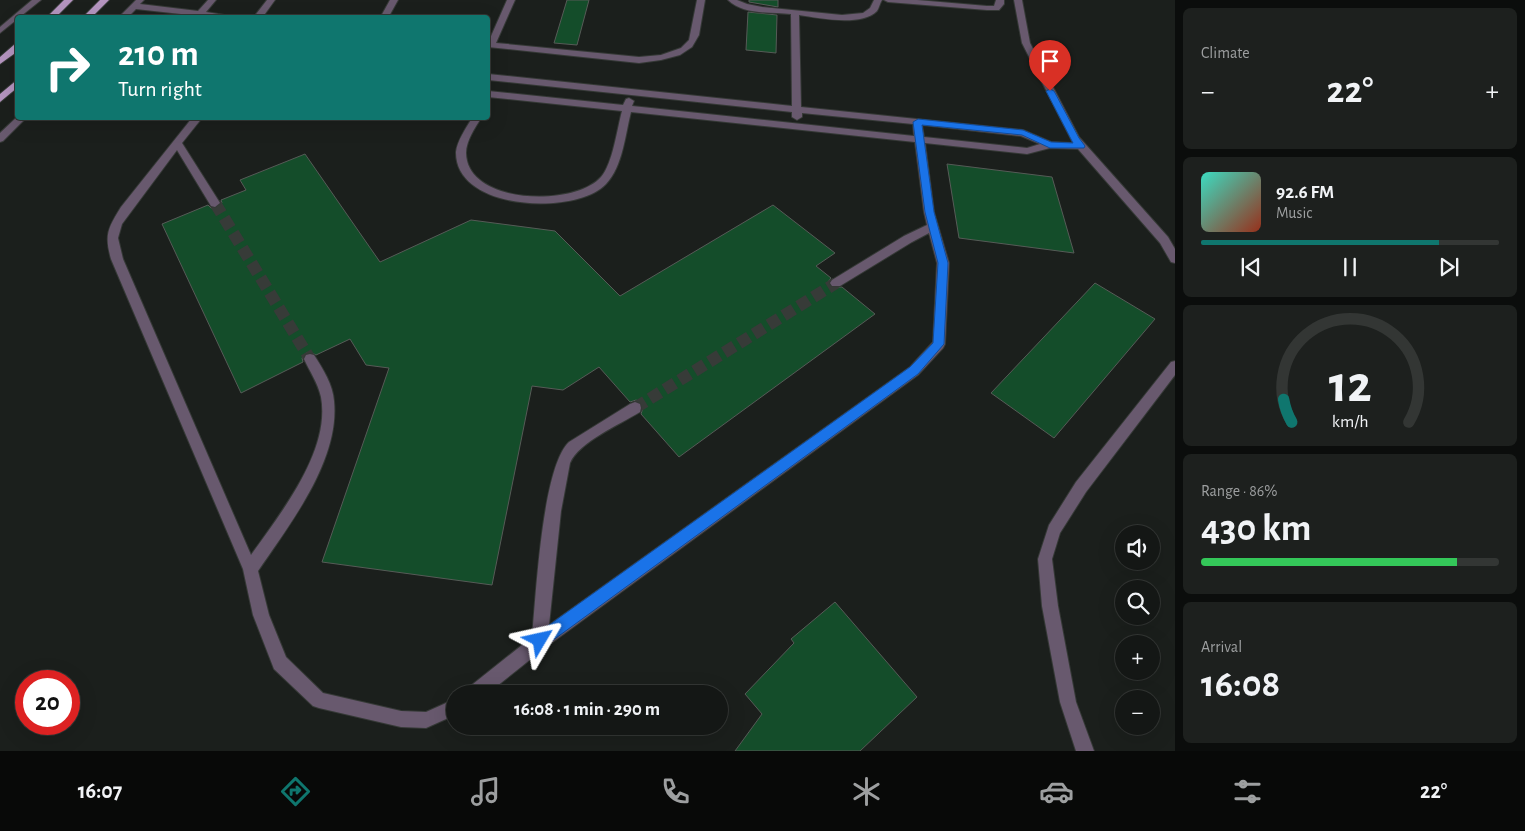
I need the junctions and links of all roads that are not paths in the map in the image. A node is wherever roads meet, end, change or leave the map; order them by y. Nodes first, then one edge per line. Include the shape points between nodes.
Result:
1 (37, 0) edge
2 (69, 0) edge
3 (105, 0) edge
4 (212, 0) edge
5 (271, 0) edge
6 (394, 0) edge
7 (511, 0) edge
8 (701, 0) edge
9 (732, 0) edge
10 (888, 0) edge
11 (1000, 0) edge
12 (1018, 0) edge
13 (877, 1) edge
14 (137, 3) edge
15 (795, 12) junction
16 (199, 14) junction
17 (19, 15) edge
18 (53, 15) edge
19 (89, 15) edge
20 (125, 15) edge
21 (209, 15) edge
22 (259, 15) edge
23 (386, 15) edge
24 (15, 18) edge
25 (0, 31) edge
26 (490, 43) edge
27 (490, 45) edge
28 (15, 48) edge
29 (0, 61) edge
30 (490, 77) edge
31 (15, 85) edge
32 (632, 92) junction
33 (490, 94) edge
34 (0, 99) edge
35 (627, 109) junction
36 (796, 109) junction
37 (19, 120) edge
38 (195, 120) edge
39 (475, 120) edge
40 (918, 122) junction
41 (798, 127) junction
42 (0, 139) edge
43 (919, 140) junction
44 (177, 143) junction
45 (1050, 145) junction
46 (1081, 146) junction
47 (214, 203) tunnel mouth
48 (934, 227) junction
49 (1175, 259) edge
50 (836, 283) tunnel mouth
51 (310, 359) tunnel mouth
52 (1175, 366) edge
53 (635, 408) tunnel mouth
54 (250, 569) junction
55 (540, 640) junction
56 (485, 685) edge
57 (446, 711) edge
58 (1085, 751) edge

1 - 17 street
2 - 18 main road
3 - 19 main road
4 - 16 street
5 - 22 street
6 - 23 street
7 - 26 street
8 - 27 street via 693,40 687,47 654,60
9 - 15 street via 750,8
10 - 11 street via 987,8 999,6
12 - 46 street via 1026,44
13 - 15 street via 876,8 868,15 856,18
14 - 16 street
14 - 20 street
15 - 36 street
16 - 21 street
24 - 25 street
28 - 29 main road
30 - 32 street
31 - 34 main road
32 - 35 street
32 - 36 street
33 - 35 street
35 - 39 street via 612,169 606,179 593,189 575,195 536,200 501,196 472,181 464,170 461,153
35 - 41 street
36 - 40 street
36 - 41 street
37 - 42 street
38 - 44 street
40 - 43 street
40 - 45 street via 1023,133
41 - 43 street
43 - 45 street via 1027,151
43 - 48 street
44 - 47 street
44 - 54 street via 125,210 110,238
45 - 46 street
46 - 49 street via 1164,240
48 - 50 street
48 - 55 street via 943,263 939,344 914,371
51 - 54 street via 324,384 328,402 329,420 323,444 314,468 284,520
52 - 58 street via 1081,487 1054,530 1045,559 1050,606 1068,702
53 - 55 street via 567,452 550,540
54 - 57 street via 261,615 280,663 319,700 401,719 426,720
55 - 56 street

